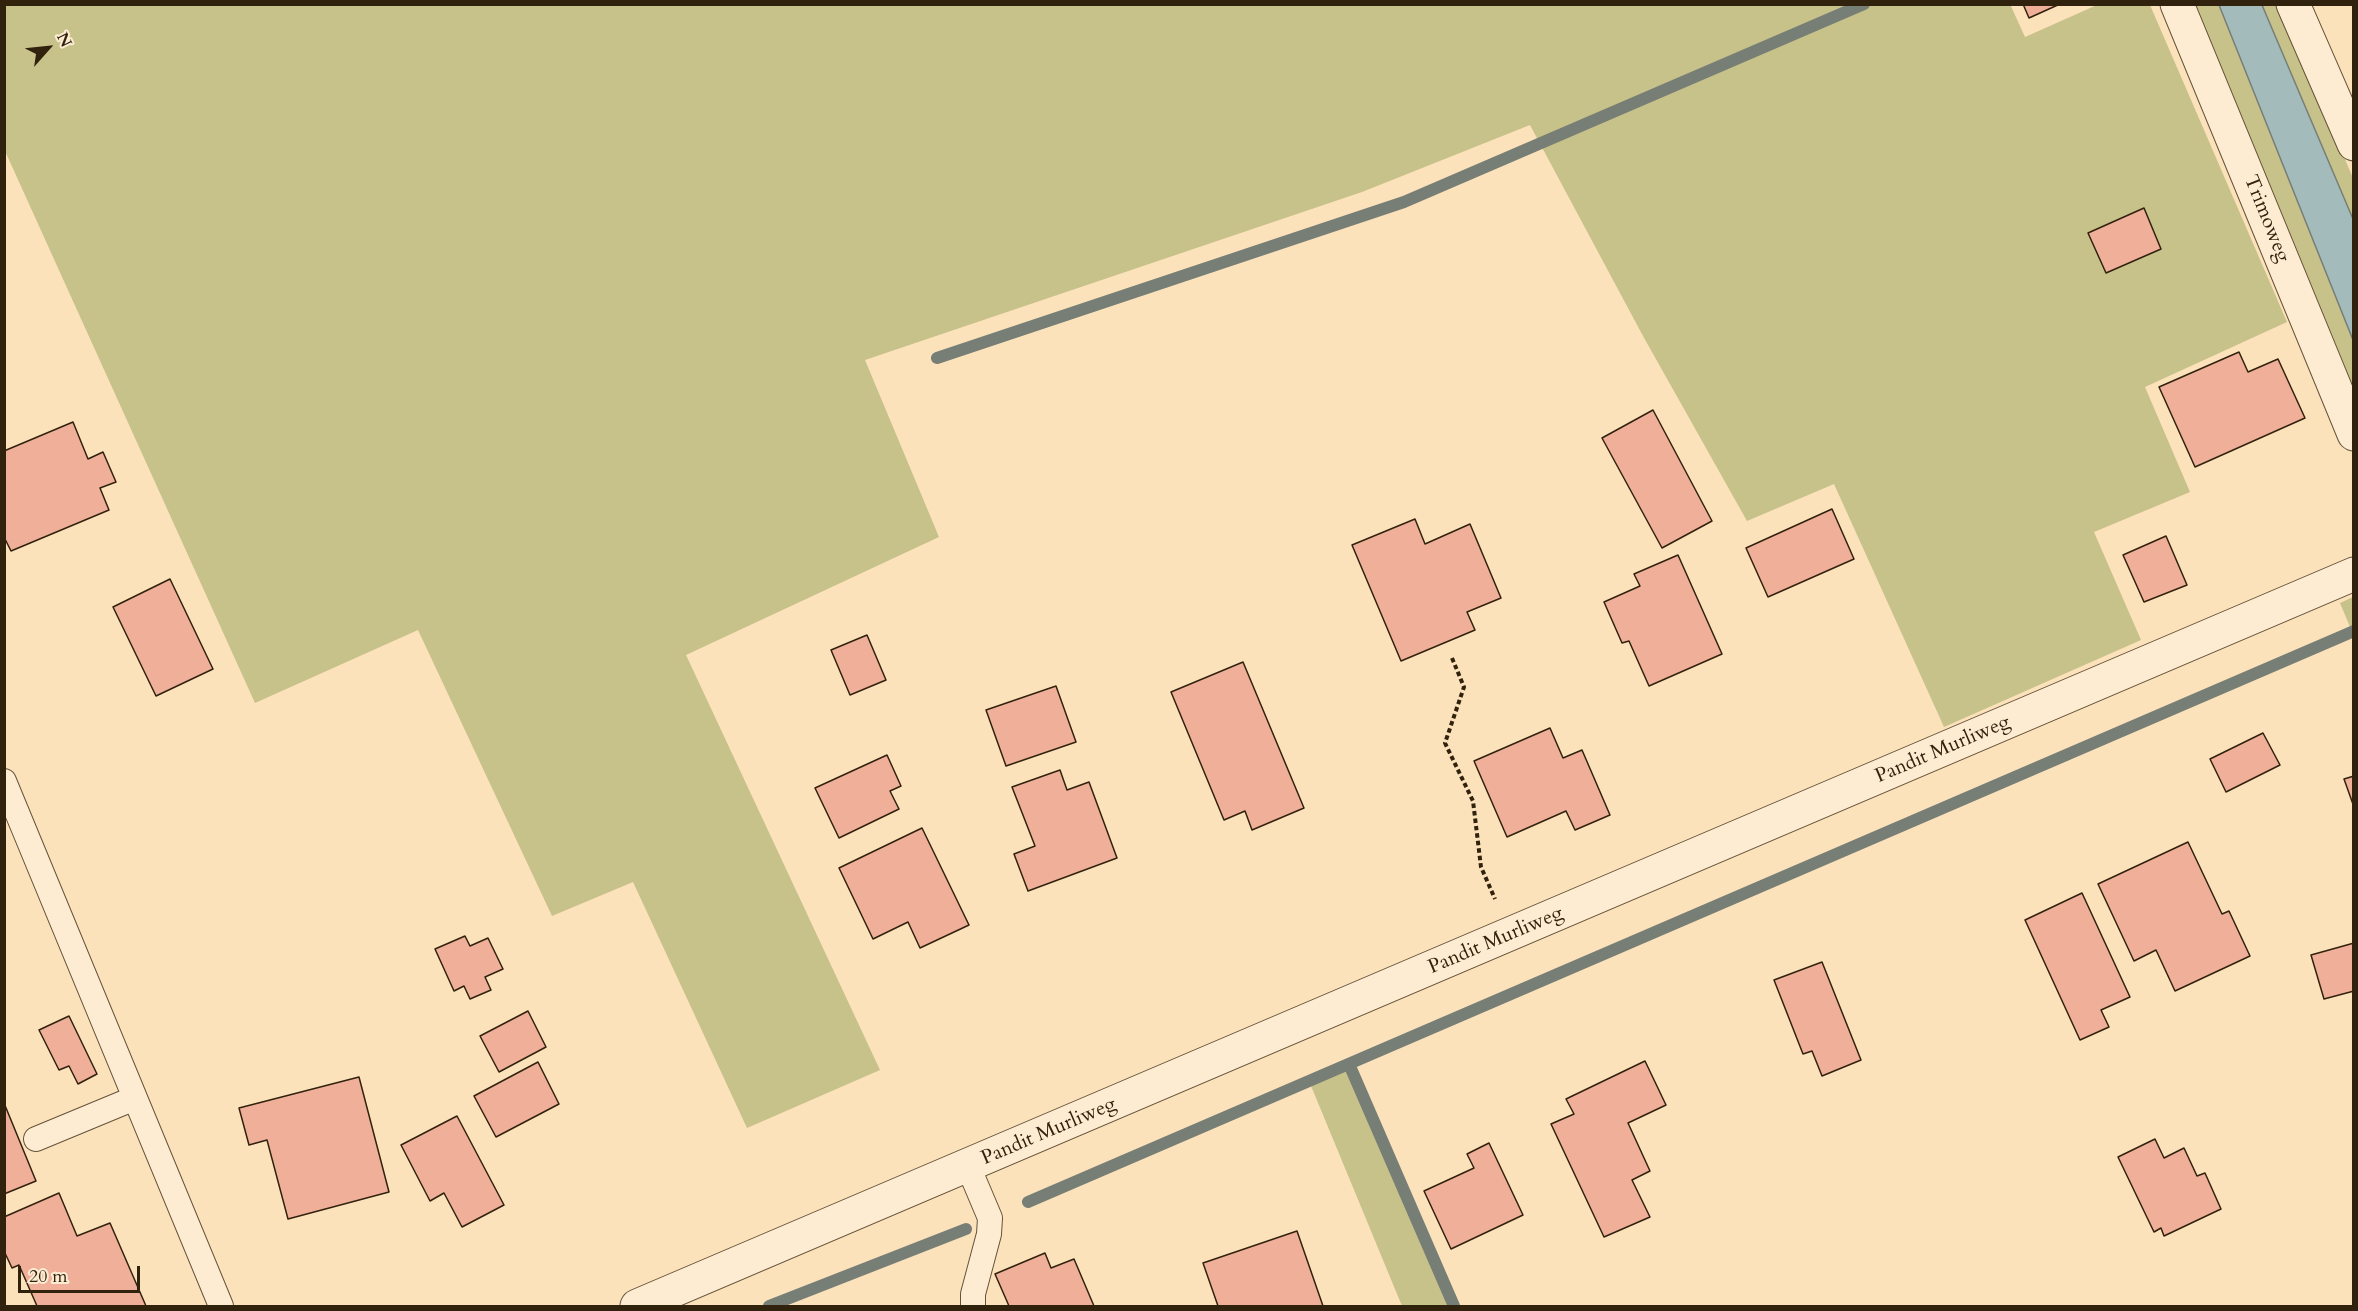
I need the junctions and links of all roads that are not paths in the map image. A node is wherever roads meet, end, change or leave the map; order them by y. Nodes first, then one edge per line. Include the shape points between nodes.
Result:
1 (2177, 4) edge
2 (2293, 4) edge
3 (2354, 144) edge
4 (2354, 434) edge
5 (2354, 574) edge
6 (4, 781) edge
7 (135, 1098) junction
8 (36, 1139) dead end
9 (968, 1166) junction
10 (221, 1306) edge
11 (637, 1306) edge
12 (973, 1306) edge

1 - 4 street, Trimoweg
2 - 3 street
5 - 9 street, Pandit Murliweg
6 - 7 lane
7 - 8 lane
7 - 10 lane
9 - 11 street, Pandit Murliweg
9 - 12 lane via 990,1218

